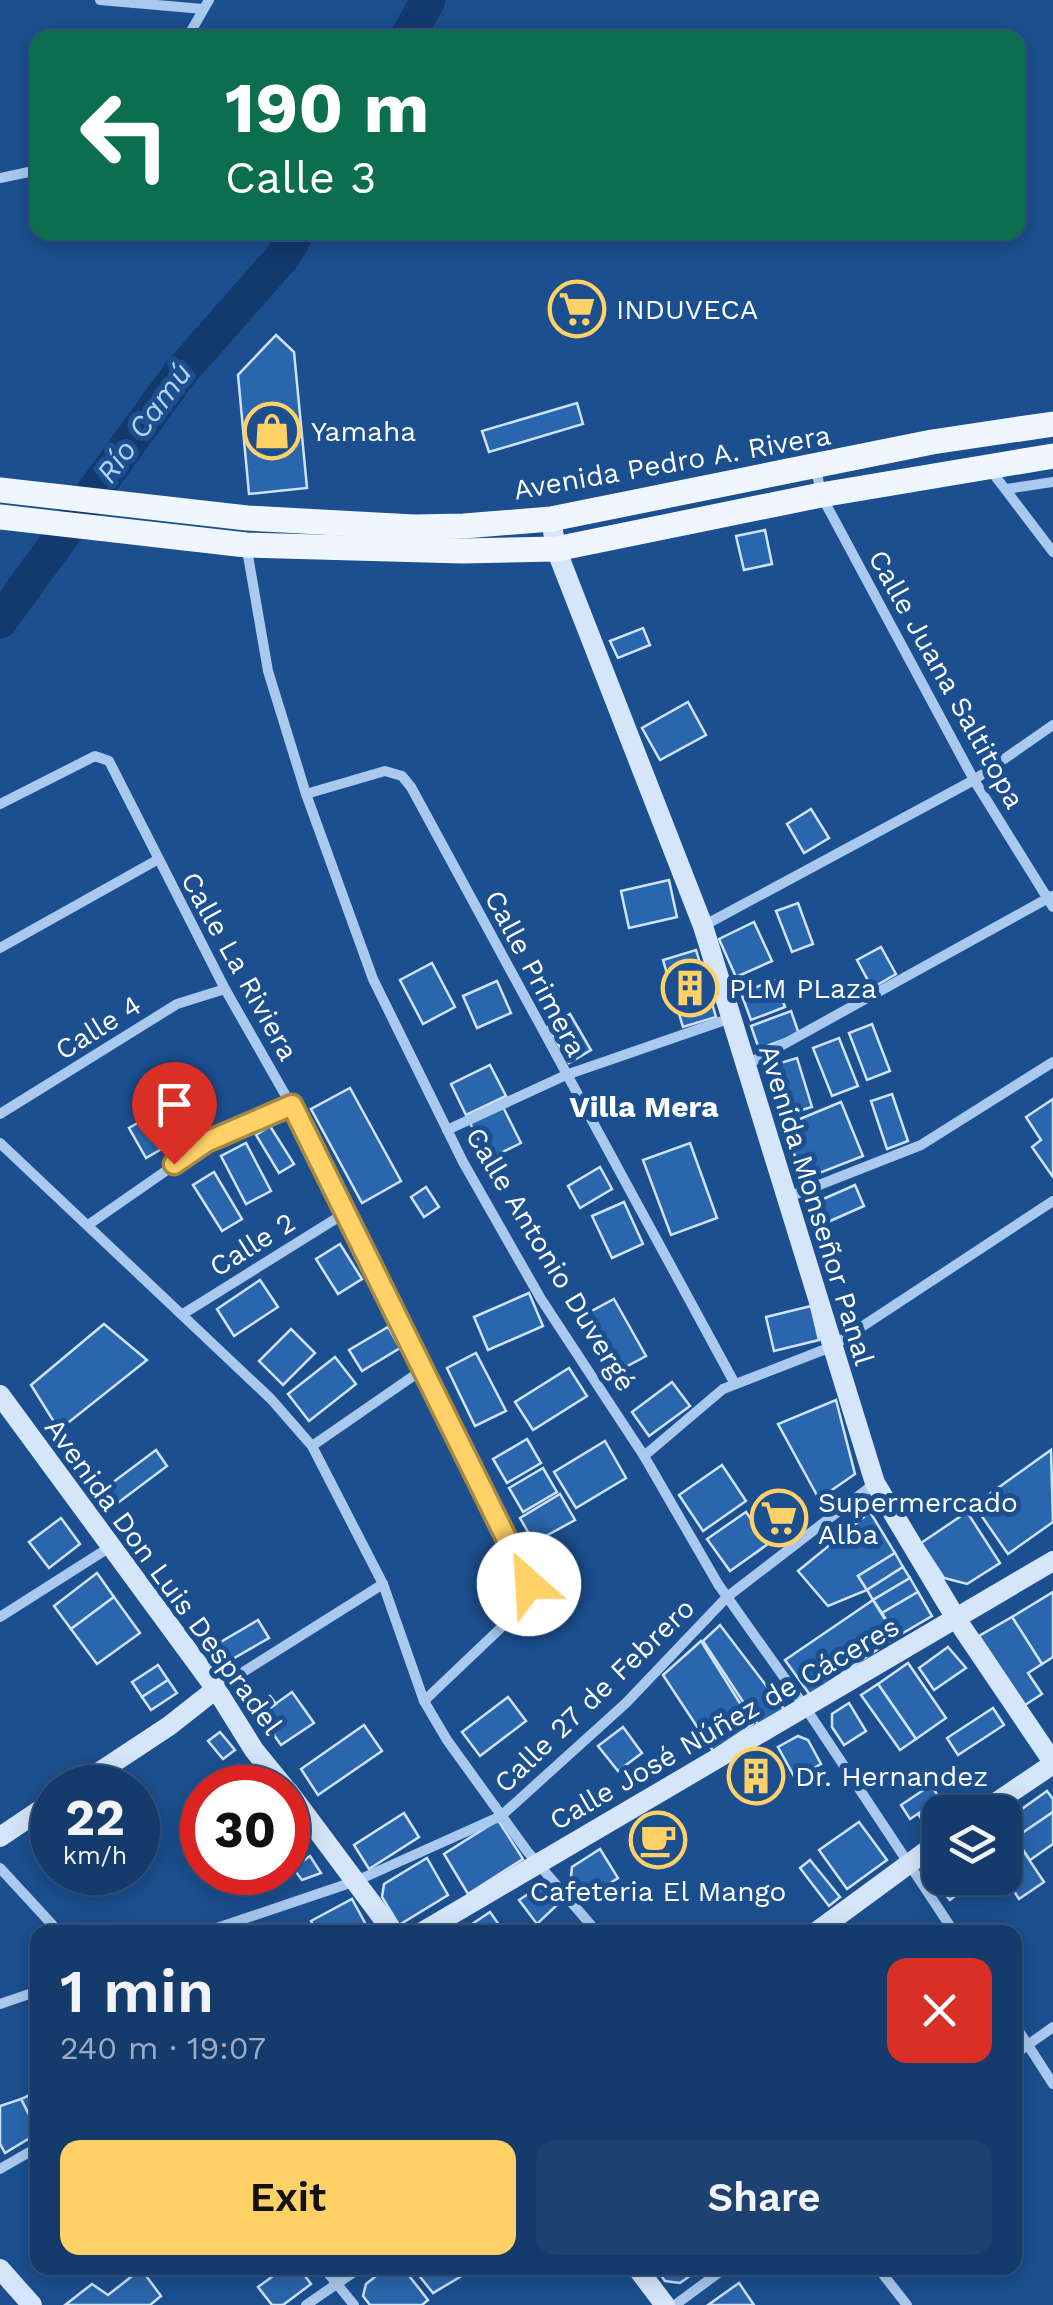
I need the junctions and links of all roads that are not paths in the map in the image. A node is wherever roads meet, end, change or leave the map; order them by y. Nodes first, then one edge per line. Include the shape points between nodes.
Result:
1 (100, 0) edge
2 (206, 5) edge
3 (191, 30) edge
4 (30, 172) edge
5 (0, 178) edge
6 (1053, 424) edge
7 (1053, 456) edge
8 (816, 467) junction
9 (989, 467) junction
10 (1053, 482) edge
11 (0, 490) edge
12 (1006, 490) junction
13 (821, 495) junction
14 (0, 517) edge
15 (247, 518) junction
16 (551, 519) junction
17 (190, 525) junction
18 (246, 545) junction
19 (556, 549) junction
20 (1053, 552) edge
21 (1053, 725) edge
22 (974, 780) junction
23 (306, 794) junction
24 (0, 804) edge
25 (157, 860) junction
26 (1051, 900) edge
27 (704, 926) junction
28 (0, 948) edge
29 (225, 988) junction
30 (731, 1018) junction
31 (1053, 1062) edge
32 (746, 1065) junction
33 (566, 1075) junction
34 (292, 1105) junction
35 (0, 1114) edge
36 (447, 1130) junction
37 (0, 1143) edge
38 (785, 1198) junction
39 (1053, 1201) edge
40 (345, 1213) junction
41 (88, 1225) junction
42 (184, 1314) junction
43 (831, 1347) junction
44 (422, 1370) junction
45 (735, 1384) junction
46 (0, 1395) edge
47 (312, 1446) junction
48 (644, 1456) junction
49 (875, 1483) junction
50 (110, 1546) junction
51 (1053, 1561) edge
52 (383, 1584) junction
53 (727, 1597) junction
54 (0, 1618) edge
55 (957, 1620) junction
56 (216, 1689) junction
57 (424, 1701) junction
58 (806, 1708) junction
59 (1053, 1763) edge
60 (110, 1765) edge
61 (266, 1765) edge
62 (1007, 1795) edge
63 (501, 1816) junction
64 (30, 1817) edge
65 (310, 1821) edge
66 (0, 1837) edge
67 (922, 1853) edge
68 (909, 1862) junction
69 (538, 1863) junction
70 (0, 1868) edge
71 (356, 1882) junction
72 (53, 1925) edge
73 (226, 1925) edge
74 (387, 1925) edge
75 (434, 1925) edge
76 (591, 1925) edge
77 (825, 1925) edge
78 (950, 1925) edge
79 (30, 1993) edge
80 (0, 2004) edge
81 (1053, 2026) edge
82 (1022, 2036) edge
83 (1028, 2045) junction
84 (1022, 2049) edge
85 (1053, 2084) edge
86 (30, 2152) edge
87 (0, 2169) edge
88 (0, 2269) edge
89 (330, 2275) edge
90 (350, 2275) edge
91 (642, 2275) edge
92 (715, 2275) edge
93 (883, 2275) edge
94 (337, 2284) junction
95 (32, 2305) edge
96 (306, 2305) edge
97 (354, 2305) edge
98 (665, 2305) edge
99 (675, 2305) edge
100 (907, 2305) edge

1 - 2 street
2 - 3 street
4 - 5 street
6 - 8 main road, Avenida Pedro A. Rivera
7 - 9 main road, Avenida Pedro A. Rivera
8 - 13 street, Calle Juana Saltitopa
8 - 16 main road, Avenida Pedro A. Rivera
9 - 12 street
9 - 13 main road, Avenida Pedro A. Rivera
10 - 12 street
11 - 17 main road, Avenida Pedro A. Rivera
12 - 20 street
13 - 19 main road, Avenida Pedro A. Rivera
13 - 22 street, Calle Juana Saltitopa
14 - 17 main road, Avenida Pedro A. Rivera
15 - 16 main road, Avenida Pedro A. Rivera via 414,527
15 - 17 main road, Avenida Pedro A. Rivera
15 - 18 street, Calle Antonio Duvergé
16 - 19 main road, Avenida Monseñor Panal
17 - 18 main road, Avenida Pedro A. Rivera
18 - 19 main road, Avenida Pedro A. Rivera
18 - 23 street, Calle Antonio Duvergé via 268,672
19 - 27 main road, Avenida Monseñor Panal
21 - 22 street
22 - 26 street, Calle Juana Saltitopa
22 - 27 street
23 - 33 street, Calle Primera via 384,771 402,776
23 - 36 street, Calle Antonio Duvergé via 373,979
24 - 25 street, Calle La Riviera via 104,757
25 - 28 street
25 - 29 street, Calle La Riviera
26 - 32 street
27 - 30 main road, Avenida Monseñor Panal
29 - 34 street, Calle La Riviera
29 - 35 street, Calle 4 via 178,1004
30 - 32 main road, Avenida Monseñor Panal
30 - 33 street
31 - 38 street via 921,1145
32 - 38 main road, Avenida Monseñor Panal
33 - 36 street
33 - 45 street, Calle Primera
34 - 40 street, Calle La Riviera
34 - 41 street via 206,1142
36 - 48 street, Calle Antonio Duvergé via 541,1298
37 - 41 street
38 - 43 main road, Avenida Monseñor Panal
39 - 43 street
40 - 42 street, Calle 2
40 - 44 street, Calle La Riviera
41 - 42 street
42 - 47 street
43 - 45 street
43 - 49 main road, Avenida Monseñor Panal
44 - 47 street
44 - 57 street, Calle La Riviera via 532,1594
45 - 48 street
46 - 50 main road, Avenida Don Luis Despradel
47 - 52 street
48 - 53 street, Calle Antonio Duvergé
49 - 53 street, Calle 27 de Febrero
49 - 55 main road, Avenida Monseñor Panal
50 - 54 street
50 - 56 main road, Avenida Don Luis Despradel
51 - 55 main road, Calle José Núñez de Cáceres
52 - 56 street
52 - 57 street
53 - 58 street, Calle Antonio Duvergé
53 - 63 street, Calle 27 de Febrero via 626,1703
55 - 58 main road, Calle José Núñez de Cáceres
55 - 59 main road, Avenida Monseñor Panal
56 - 60 main road
56 - 61 main road, Avenida Don Luis Despradel
57 - 63 street
58 - 68 street, Calle Antonio Duvergé
58 - 69 main road, Calle José Núñez de Cáceres
59 - 62 main road
63 - 69 street
63 - 71 street, Calle 27 de Febrero
64 - 66 main road
65 - 71 main road, Avenida Don Luis Despradel
67 - 68 main road
68 - 77 main road
68 - 78 street, Calle Antonio Duvergé
69 - 75 main road, Calle José Núñez de Cáceres
69 - 76 street
70 - 72 street
71 - 73 street, Calle 27 de Febrero
71 - 74 main road, Avenida Don Luis Despradel
79 - 80 street
81 - 83 street
82 - 83 street
83 - 84 street
83 - 85 street
86 - 87 street
88 - 95 main road
89 - 94 street
90 - 94 street
91 - 98 main road
92 - 99 street
93 - 100 street
94 - 96 street
94 - 97 street

